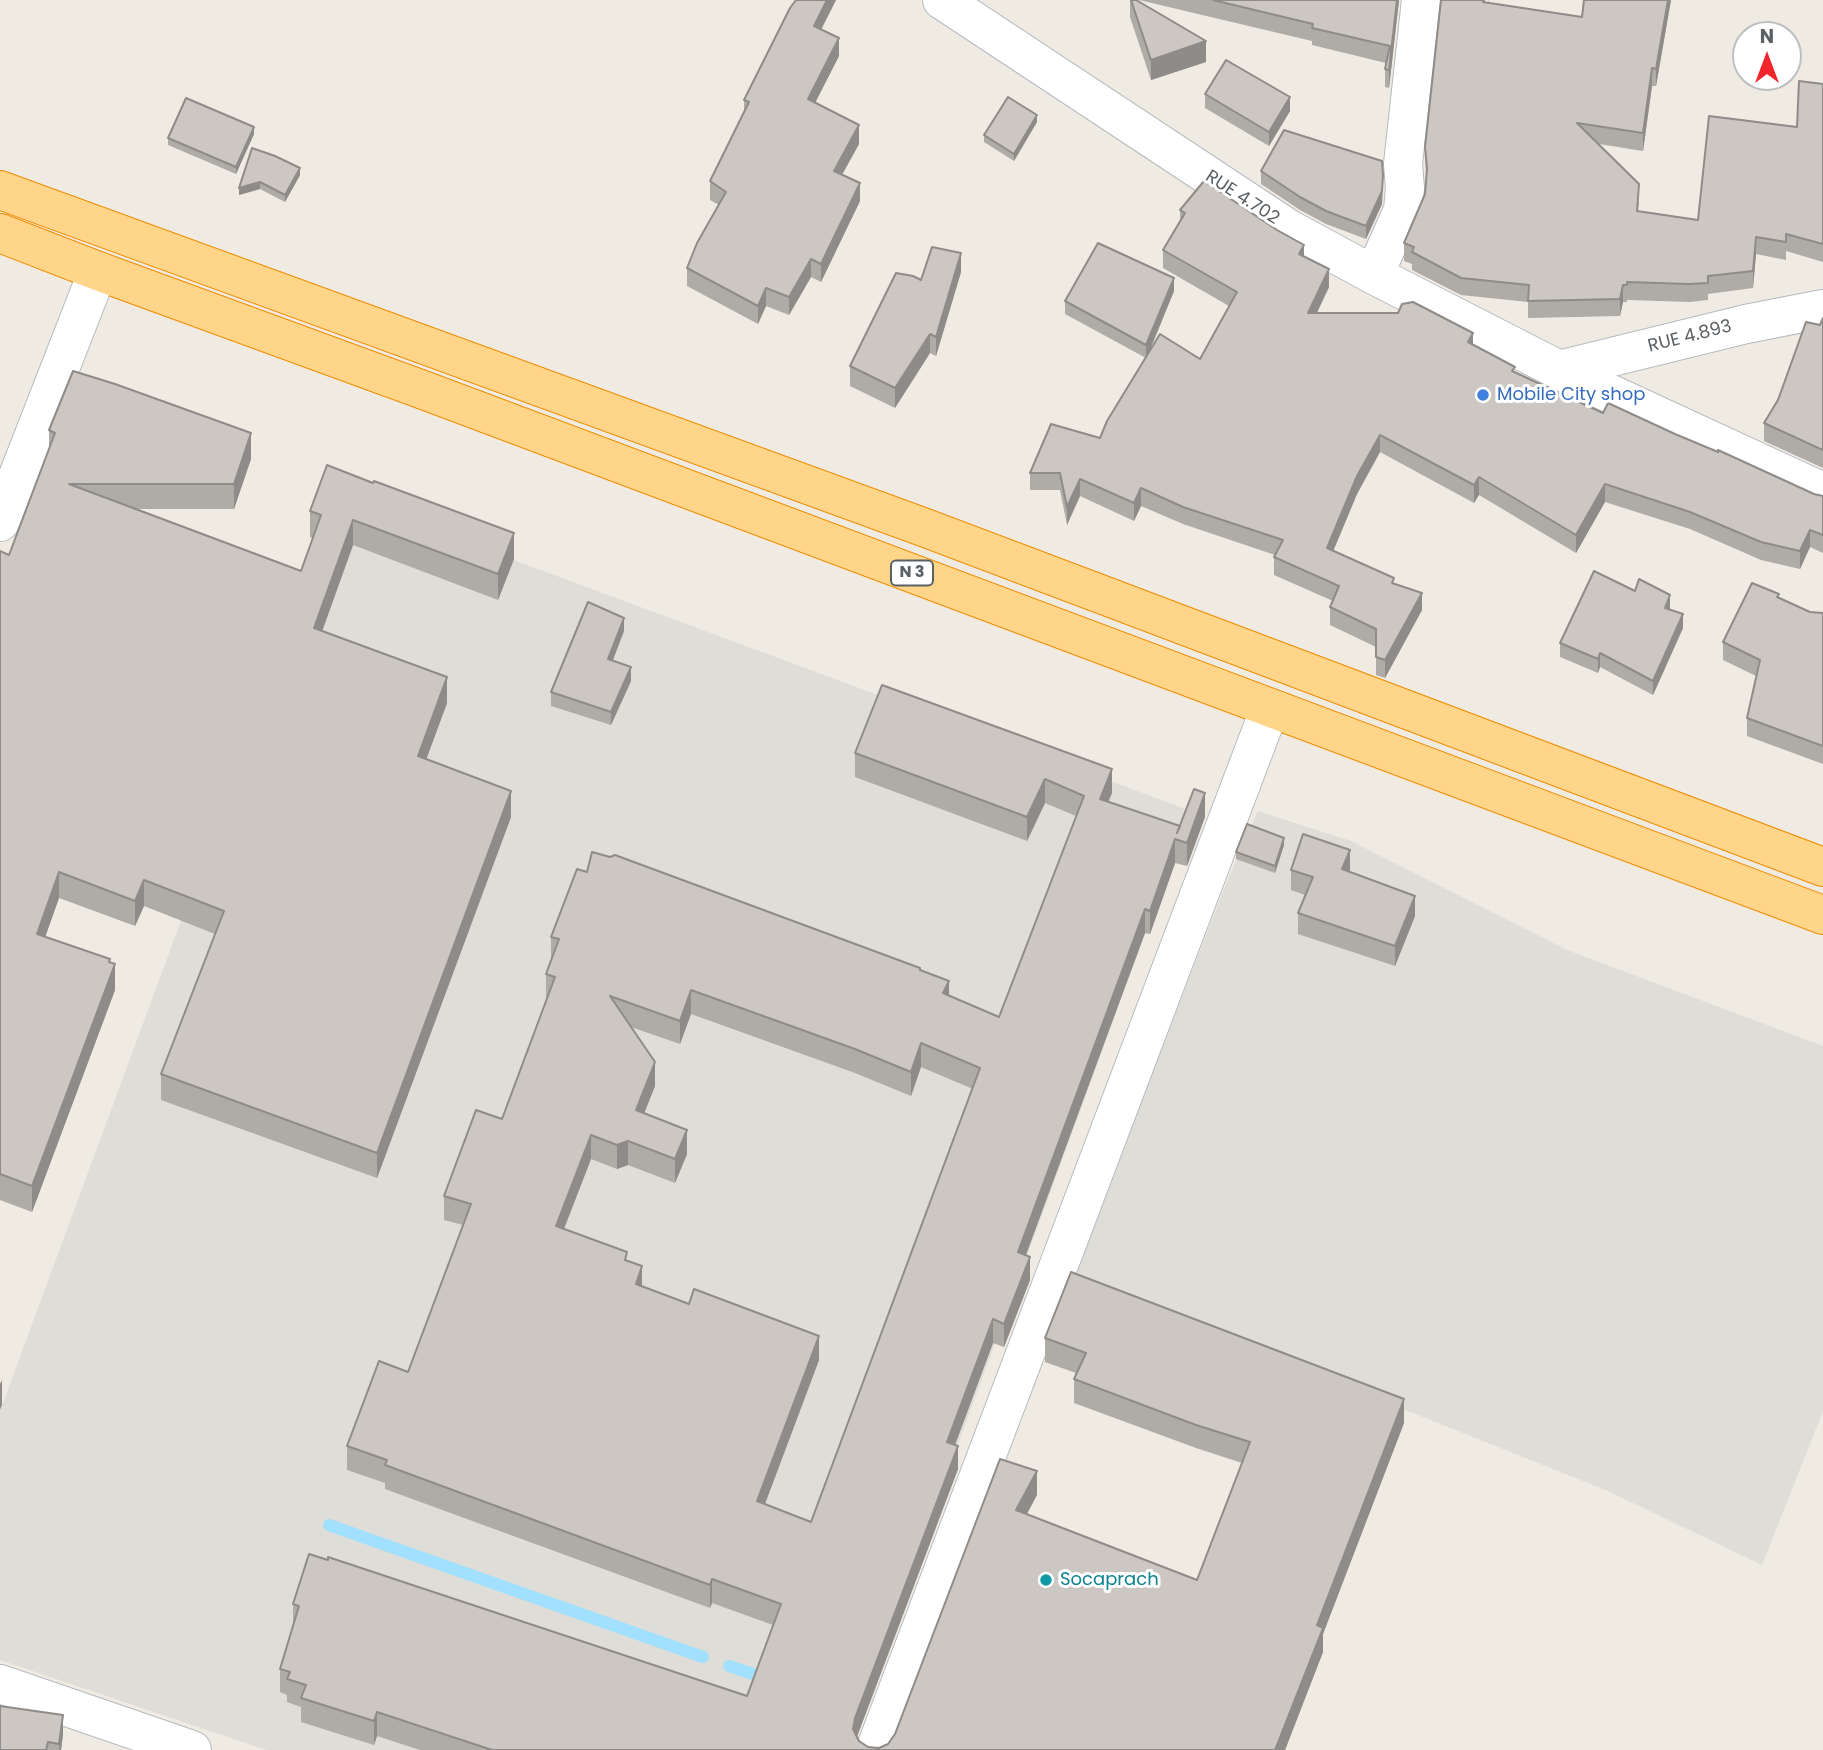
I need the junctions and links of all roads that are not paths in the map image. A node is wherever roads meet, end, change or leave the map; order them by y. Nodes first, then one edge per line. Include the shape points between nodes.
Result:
1 (942, 0) edge
2 (1421, 0) edge
3 (0, 190) edge
4 (0, 233) edge
5 (98, 271) junction
6 (1374, 275) junction
7 (1823, 309) edge
8 (439, 351) junction
9 (1559, 370) junction
10 (426, 391) junction
11 (1823, 492) edge
12 (0, 522) edge
13 (1270, 708) junction
14 (1823, 867) edge
15 (1823, 915) edge
16 (0, 1684) edge
17 (192, 1750) edge
18 (875, 1750) edge

1 - 6 street, RUE 4.702 via 1289,229
2 - 6 street via 1403,164 1403,210
3 - 8 highway
4 - 5 highway, N 3
5 - 10 highway, N 3
5 - 12 street
6 - 9 street, RUE 4.702
7 - 9 street, RUE 4.893
8 - 10 highway
8 - 14 highway via 923,527
9 - 11 street, RUE 4.702
10 - 13 highway, N 3
13 - 15 highway, N 3
13 - 18 street
16 - 17 street

